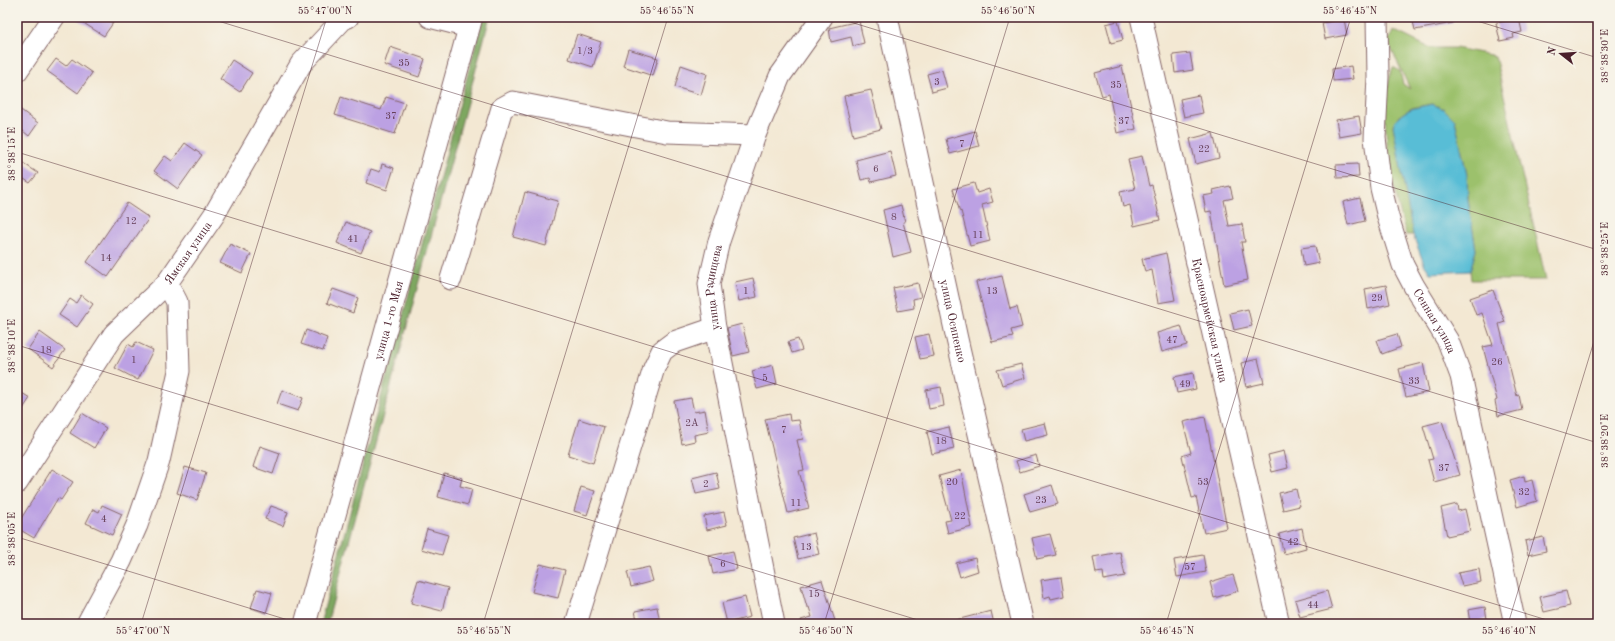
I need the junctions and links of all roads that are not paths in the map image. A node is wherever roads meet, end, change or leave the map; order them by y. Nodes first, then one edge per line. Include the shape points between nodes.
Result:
1 (54, 17) edge
2 (348, 17) edge
3 (430, 17) edge
4 (822, 17) edge
5 (887, 17) edge
6 (1141, 17) edge
7 (1377, 17) edge
8 (470, 22) edge
9 (17, 71) edge
10 (755, 135) junction
11 (451, 279) dead end
12 (167, 283) junction
13 (715, 328) junction
14 (17, 483) edge
15 (87, 624) edge
16 (305, 624) edge
17 (576, 624) edge
18 (774, 624) edge
19 (1023, 624) edge
20 (1279, 624) edge
21 (1515, 624) edge

1 - 9 street
2 - 12 street, Ямская улица via 343,19 301,64 214,215
3 - 8 street
4 - 10 street, улица Радищева via 780,76
5 - 19 street, улица Осипенко via 957,339
6 - 20 street, Красноармейская улица
7 - 21 street, Сенная улица via 1375,138 1381,188 1403,265 1456,358
8 - 16 street, улица 1-го Мая
10 - 11 street via 667,132 513,102 502,108
10 - 13 street, улица Радищева via 719,241 709,284
12 - 14 street, Ямская улица via 114,334
12 - 15 street via 177,302 179,371 159,461 137,525
13 - 17 street via 674,342 662,351 654,368
13 - 18 street, улица Радищева

